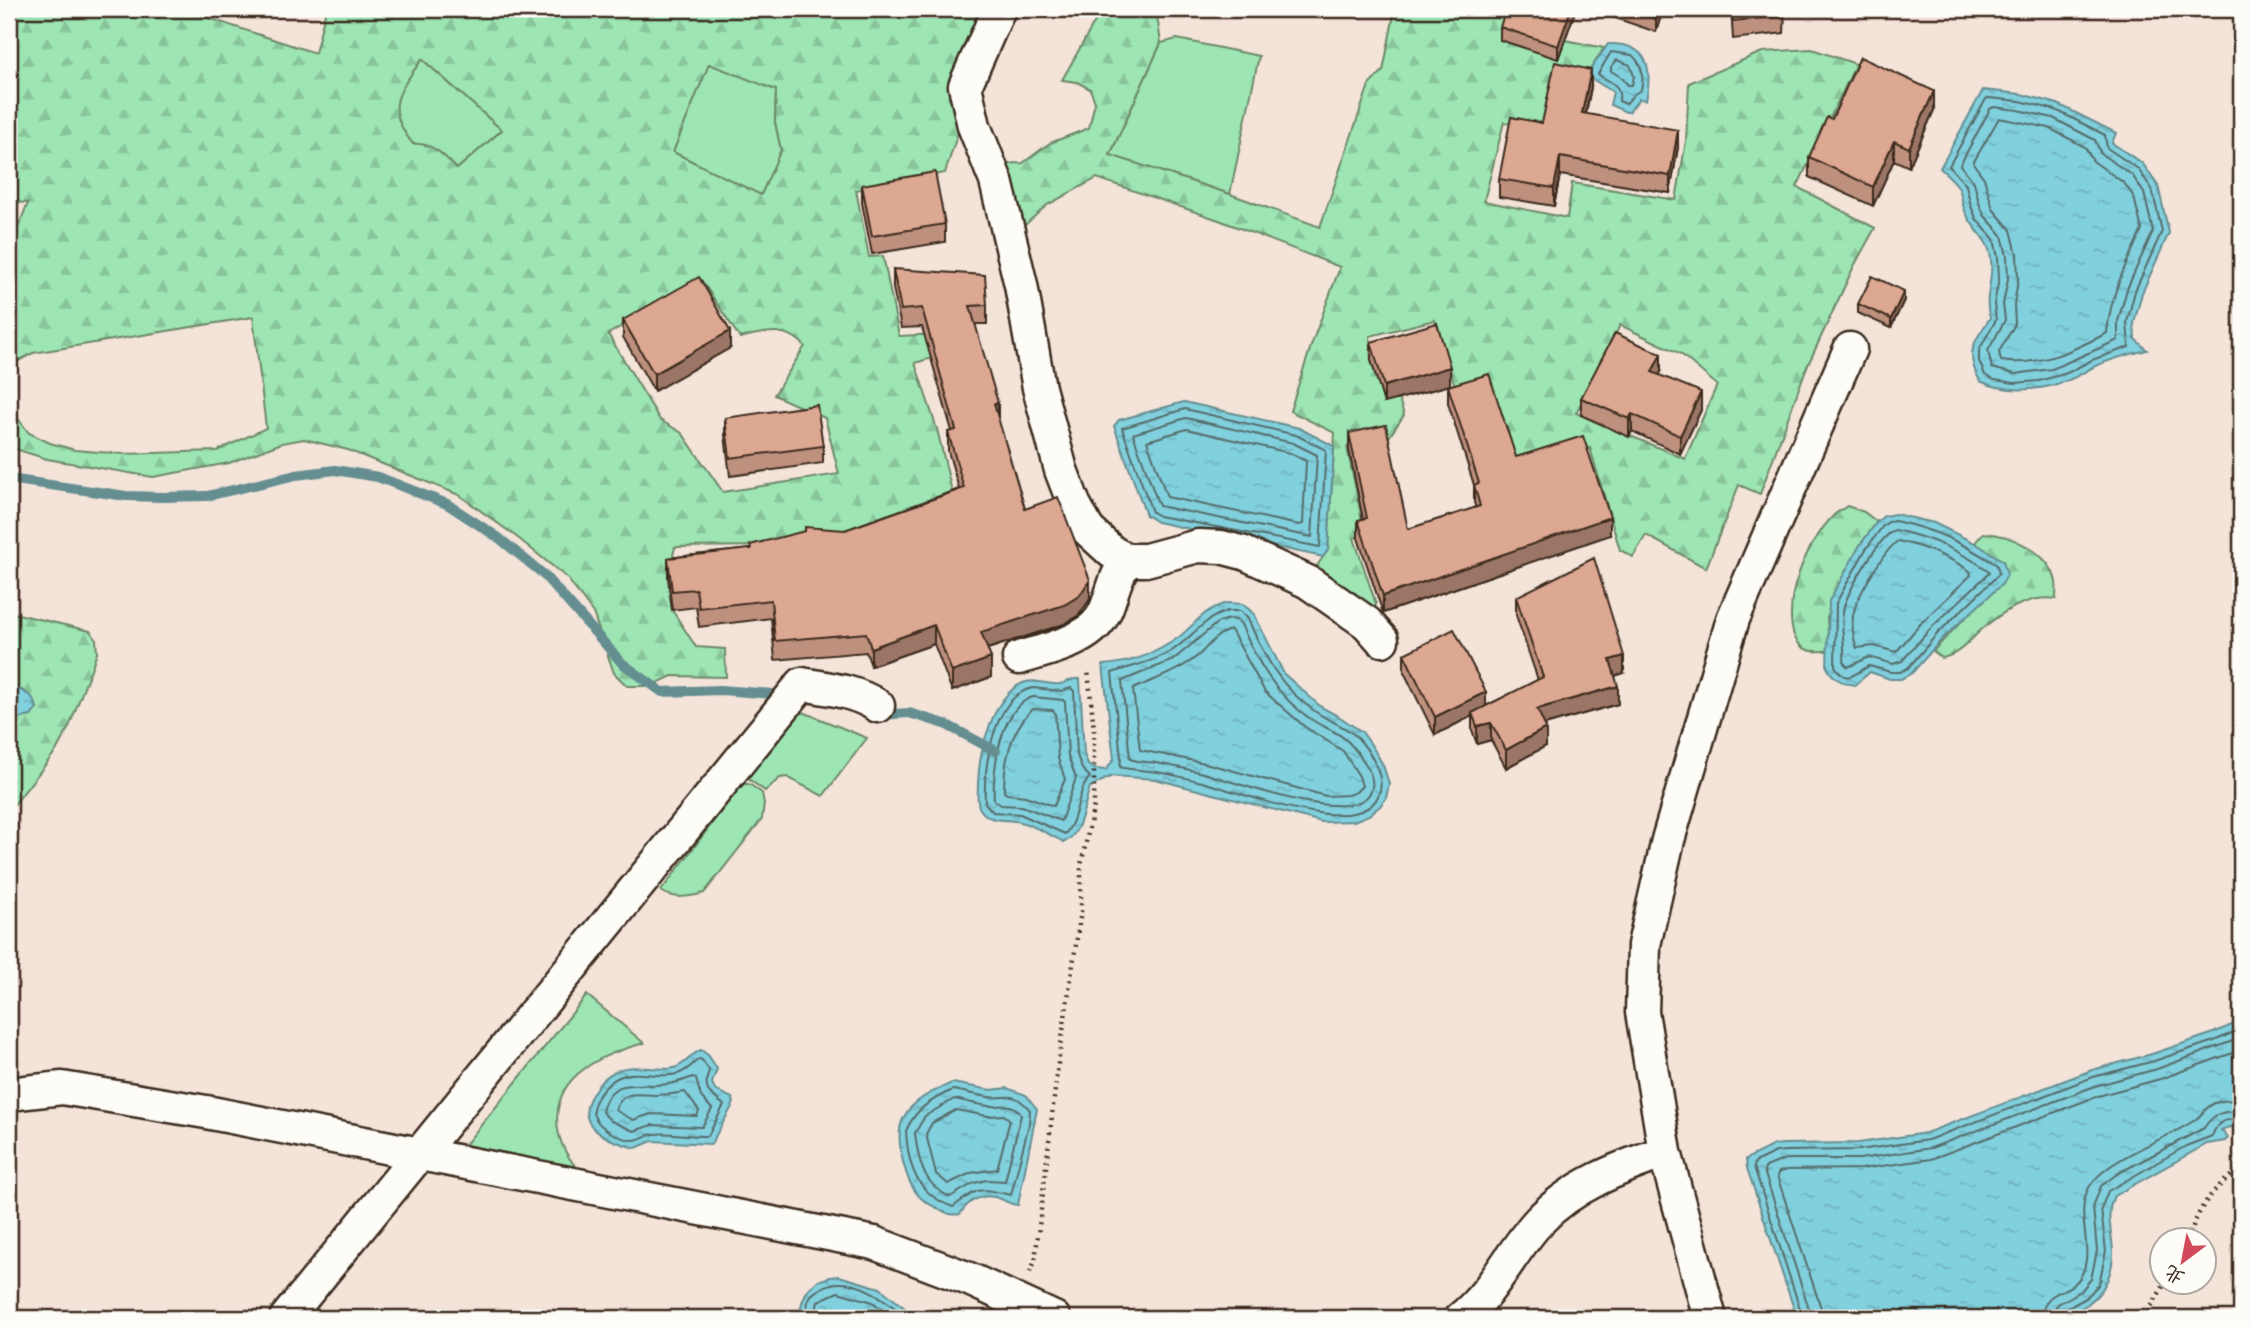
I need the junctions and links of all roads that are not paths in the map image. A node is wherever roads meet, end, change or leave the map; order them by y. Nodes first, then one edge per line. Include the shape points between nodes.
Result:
1 (999, 9) edge
2 (1850, 349) dead end
3 (1126, 560) junction
4 (1382, 640) dead end
5 (1019, 658) dead end
6 (878, 706) dead end
7 (9, 1094) edge
8 (1665, 1152) junction
9 (419, 1155) junction
10 (286, 1318) edge
11 (1054, 1318) edge
12 (1461, 1318) edge
13 (1710, 1318) edge

1 - 3 street via 965,86 974,126 996,181 1040,388 1073,505 1088,530
2 - 8 street via 1732,619 1668,840 1644,945 1642,1012
3 - 4 street via 1146,561 1198,546 1244,553 1308,582 1367,623
3 - 5 street via 1099,622 1082,635
6 - 9 street via 847,692 802,684
7 - 9 street via 62,1088
8 - 12 street via 1594,1179 1557,1205 1537,1223
8 - 13 street
9 - 10 street
9 - 11 street via 874,1243

